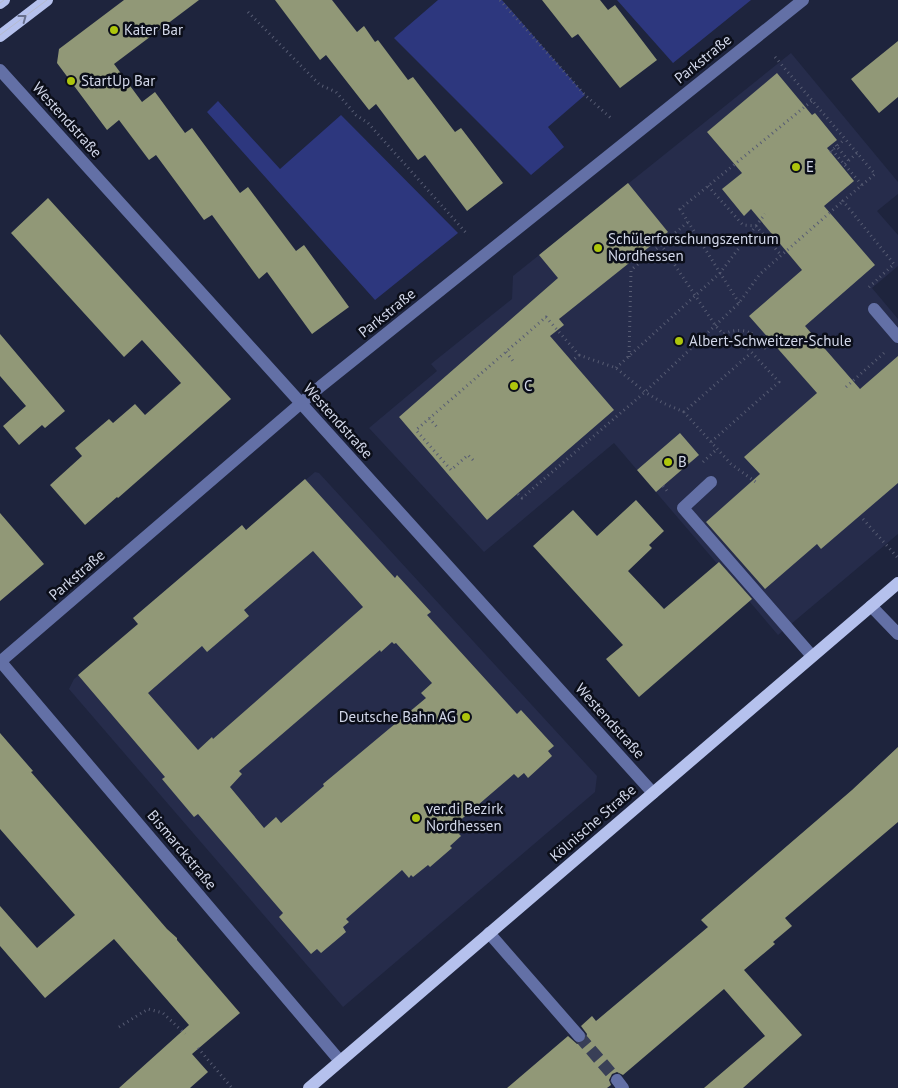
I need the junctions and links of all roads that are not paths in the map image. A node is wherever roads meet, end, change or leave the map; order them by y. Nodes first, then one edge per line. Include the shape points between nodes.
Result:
1 (4, 0) edge
2 (47, 0) edge
3 (803, 0) edge
4 (0, 3) edge
5 (0, 36) edge
6 (0, 70) edge
7 (874, 309) dead end
8 (894, 342) edge
9 (300, 403) junction
10 (711, 482) dead end
11 (898, 583) edge
12 (871, 606) junction
13 (898, 634) edge
14 (812, 656) junction
15 (0, 661) edge
16 (653, 792) junction
17 (490, 933) junction
18 (578, 1036) tunnel mouth
19 (340, 1061) junction
20 (309, 1088) edge

1 - 4 main road
5 -> 2 main road
3 - 9 street, Parkstraße
6 - 9 street, Westendstraße
7 - 8 street
9 - 15 street, Parkstraße
9 - 16 street, Westendstraße
10 - 14 street via 683,508
11 - 12 main road, Kölnische Straße
12 - 13 street
12 - 14 main road, Kölnische Straße
14 - 16 main road, Kölnische Straße
15 - 19 street, Bismarckstraße
16 - 17 main road, Kölnische Straße
17 - 18 street
17 - 19 main road, Kölnische Straße
19 - 20 main road, Kölnische Straße

